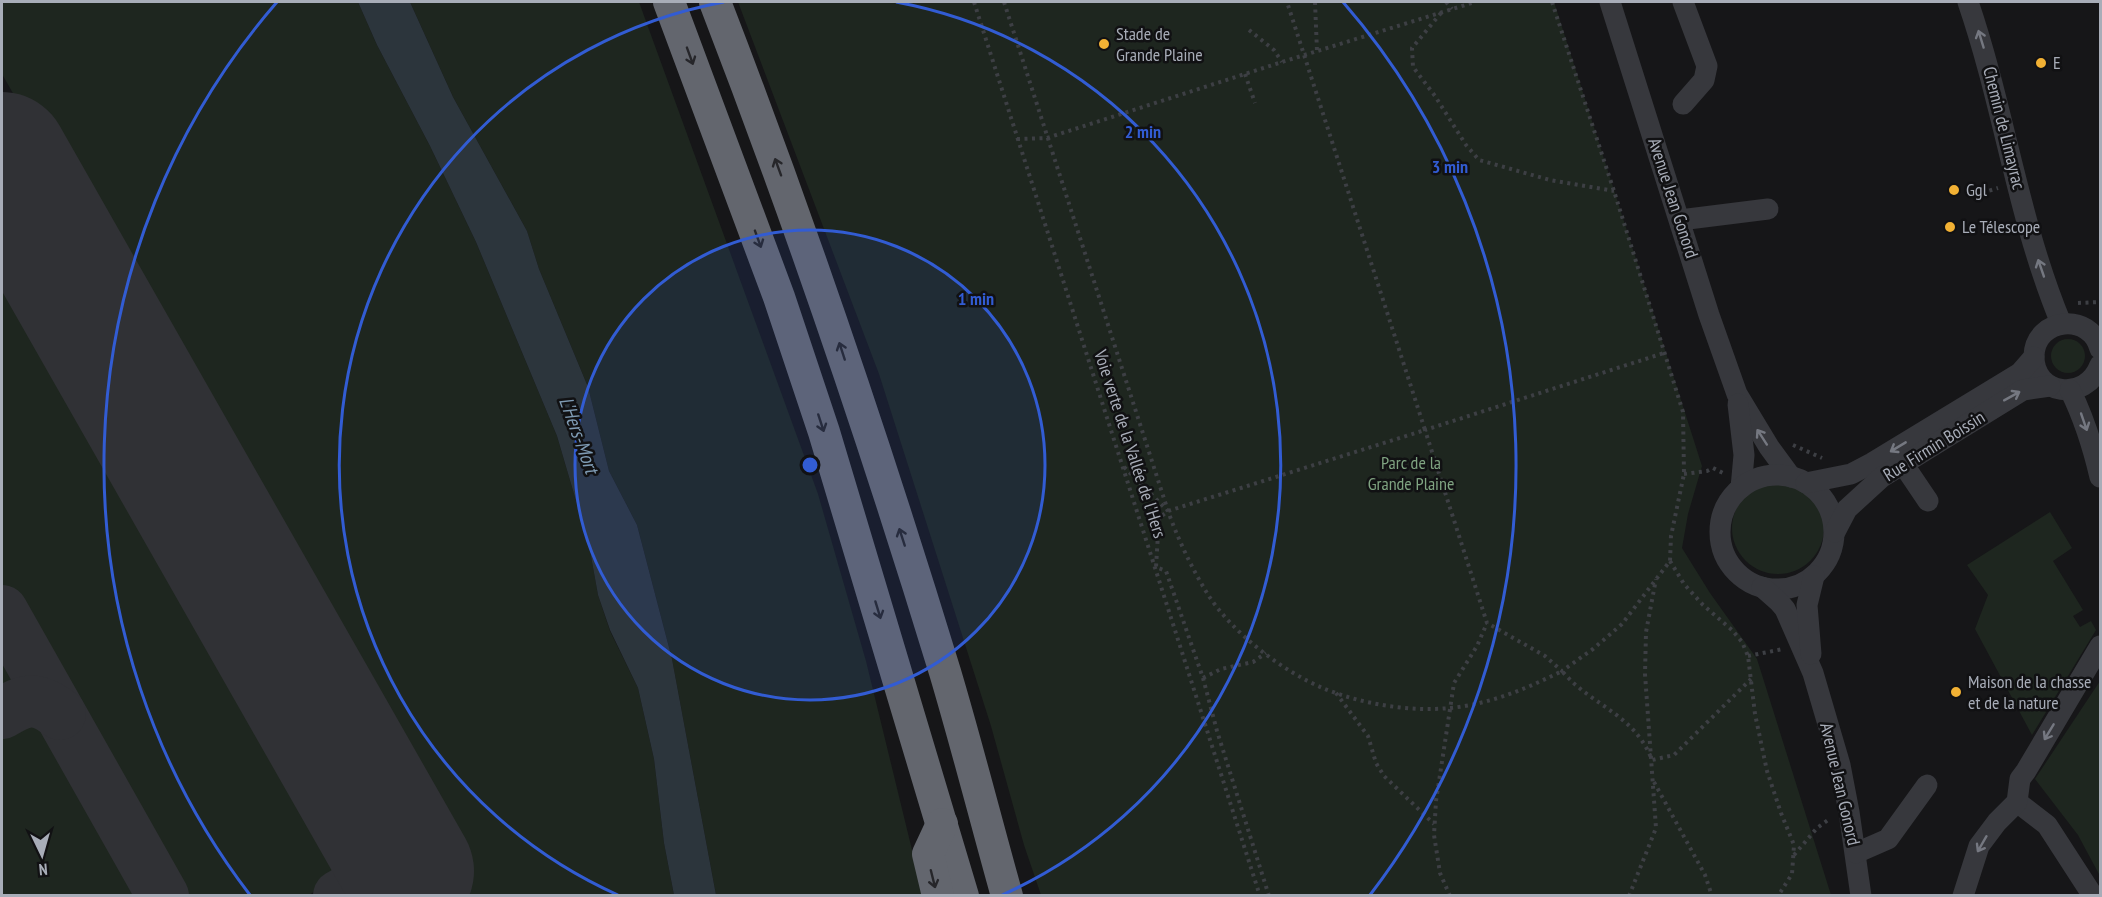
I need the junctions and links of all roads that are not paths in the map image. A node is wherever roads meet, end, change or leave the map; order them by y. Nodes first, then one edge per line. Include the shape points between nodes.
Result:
1 (669, 2) edge
2 (715, 2) edge
3 (1610, 2) edge
4 (1683, 2) edge
5 (1968, 2) edge
6 (1683, 104) dead end
7 (1768, 210) dead end
8 (1680, 220) junction
9 (2081, 323) edge
10 (2100, 349) edge
11 (2034, 357) junction
12 (2100, 365) edge
13 (2060, 388) junction
14 (1737, 394) junction
15 (1903, 464) junction
16 (2100, 477) edge
17 (1799, 480) junction
18 (1741, 488) junction
19 (1928, 501) dead end
20 (1835, 531) junction
21 (1814, 576) junction
22 (1761, 588) junction
23 (2100, 646) edge
24 (1813, 673) junction
25 (946, 675) junction
26 (1927, 785) dead end
27 (2017, 802) junction
28 (942, 824) junction
29 (1856, 853) junction
30 (938, 896) edge
31 (963, 896) edge
32 (1007, 896) edge
33 (1028, 896) edge
34 (1861, 896) edge
35 (1963, 896) edge
36 (2093, 896) edge

1 -> 28 highway via 779,297 824,432
25 -> 2 highway via 826,304
3 - 8 street, Avenue Jean Gonord
4 - 6 street via 1707,66 1704,80
9 -> 5 street, Chemin de Limayrac via 2040,267 1991,75
7 - 8 street
8 - 14 street, Avenue Jean Gonord
9 - 10 street, Chemin de Limayrac via 2099,342
9 - 11 street via 2050,327 2035,345
11 - 13 street via 2041,378
11 -> 17 street, Rue Firmin Boissin via 2020,373 1851,474
12 - 13 street, Rue Firmin Boissin via 2094,379 2084,387
15 -> 13 street, Rue Firmin Boissin via 2023,390
13 -> 16 street via 2080,411
17 -> 14 street, Avenue Jean Gonord via 1769,447
14 - 18 street, Avenue Jean Gonord via 1744,455
15 - 19 street
15 - 20 street, Rue Firmin Boissin via 1882,477 1847,509
17 - 18 street via 1770,476
17 - 20 street, Avenue Jean Gonord via 1827,503
18 - 22 street, Avenue Jean Gonord via 1724,513 1721,544 1731,567
20 - 21 street, Avenue Jean Gonord via 1830,556
21 - 22 street via 1795,587
21 - 24 street, Avenue Jean Gonord via 1807,605
22 - 24 street, Avenue Jean Gonord via 1785,609
23 -> 27 street via 2020,778
24 - 29 street, Avenue Jean Gonord via 1839,765
25 - 32 highway
25 - 33 highway
26 - 29 street via 1888,839
27 -> 35 street via 1980,846
27 - 36 street via 2047,825
28 -> 30 highway via 928,854
28 - 31 highway
29 - 34 street, Avenue Jean Gonord

